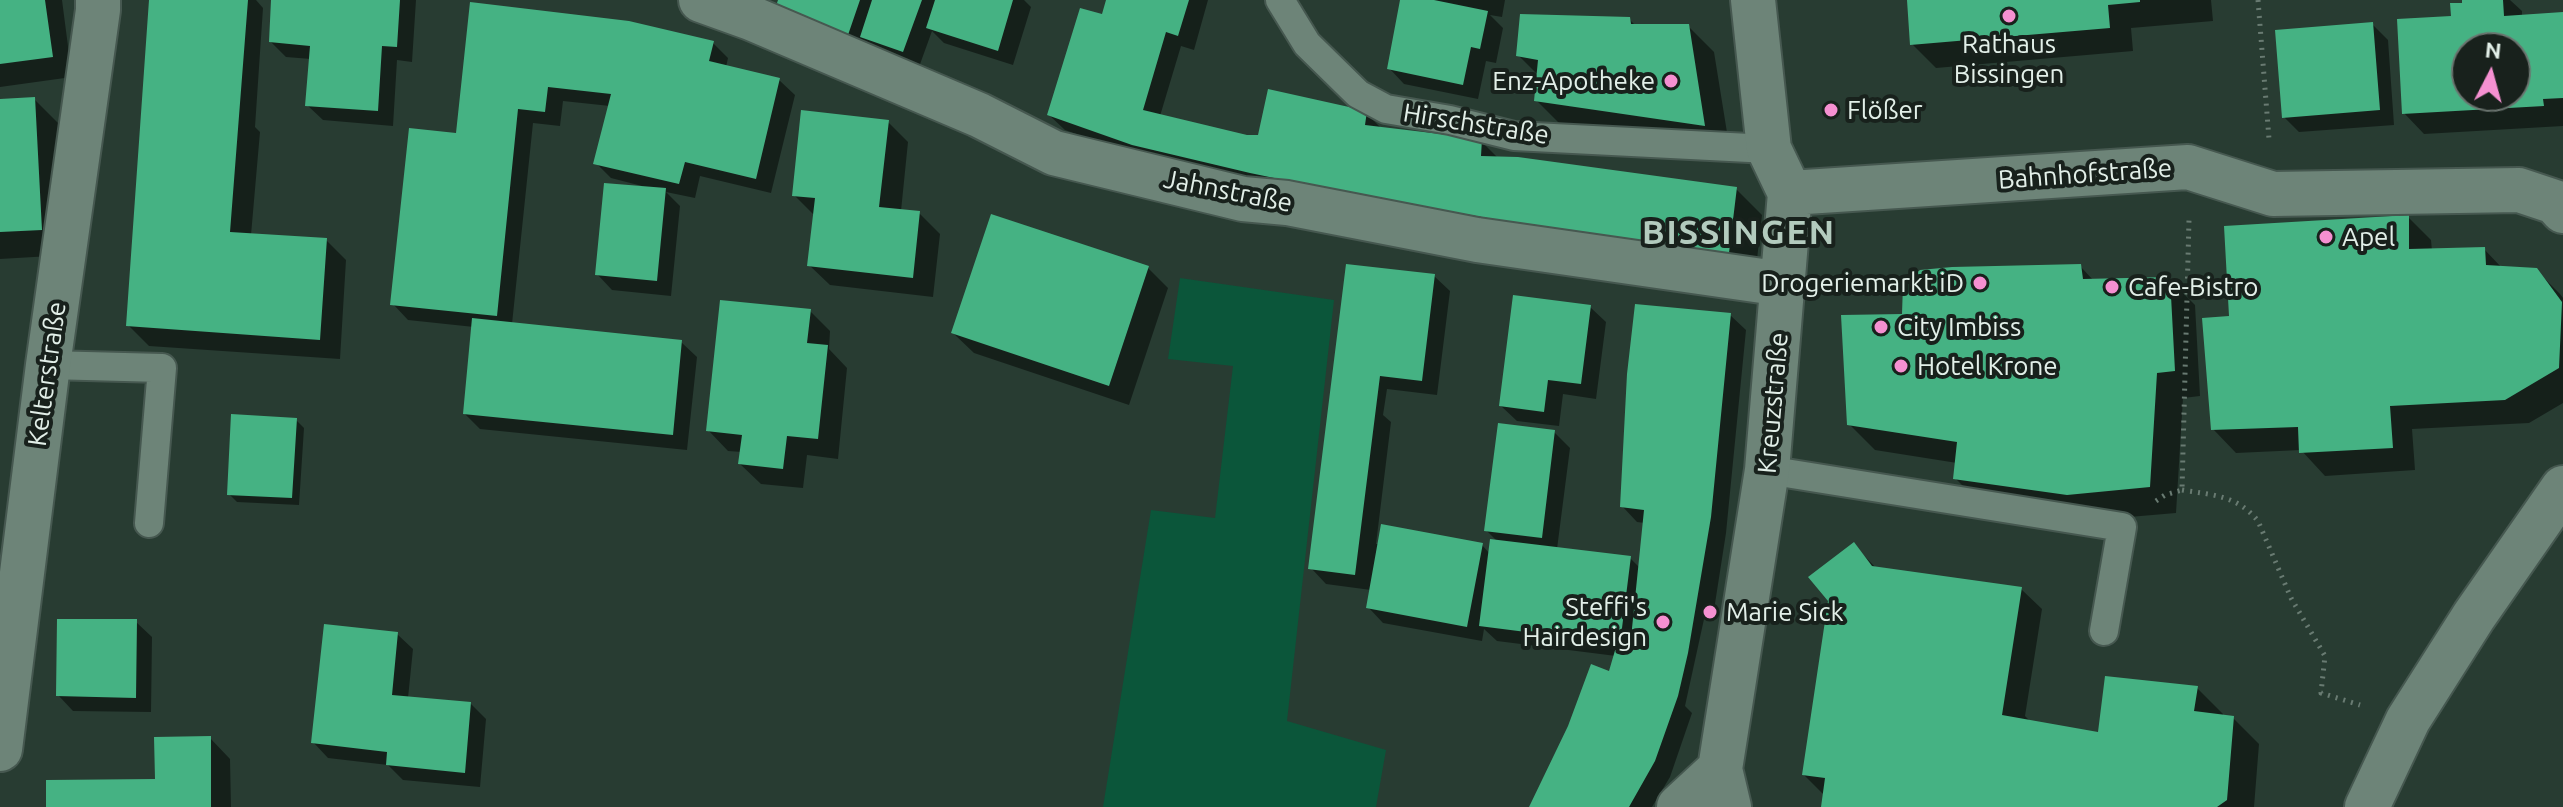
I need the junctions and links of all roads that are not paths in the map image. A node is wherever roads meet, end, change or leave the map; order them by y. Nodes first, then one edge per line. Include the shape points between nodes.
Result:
1 (98, 0) edge
2 (701, 0) edge
3 (1280, 0) edge
4 (1753, 0) edge
5 (1769, 149) junction
6 (1790, 193) junction
7 (2563, 211) edge
8 (1783, 284) junction
9 (48, 365) junction
10 (1767, 470) junction
11 (2563, 488) edge
12 (149, 523) dead end
13 (2104, 631) dead end
14 (0, 749) edge
15 (1724, 788) edge
16 (1679, 807) edge
17 (2367, 807) edge

1 - 9 street, Kelterstraße
2 - 8 street, Jahnstraße via 979,115 1054,153 1243,199 1477,240
3 - 5 lane, Hirschstraße via 1307,44 1358,94 1386,109 1514,136
4 - 5 street, Kreuzstraße
5 - 6 street, Kreuzstraße
6 - 7 street, Bahnhofstraße via 2188,167 2273,194 2519,190 2555,202
6 - 8 street, Kreuzstraße
8 - 10 street, Kreuzstraße
9 - 12 lane via 162,368
9 - 14 street, Kelterstraße
10 - 13 lane via 2122,527
10 - 15 street, Kreuzstraße
11 - 17 street via 2408,720
15 - 16 street

